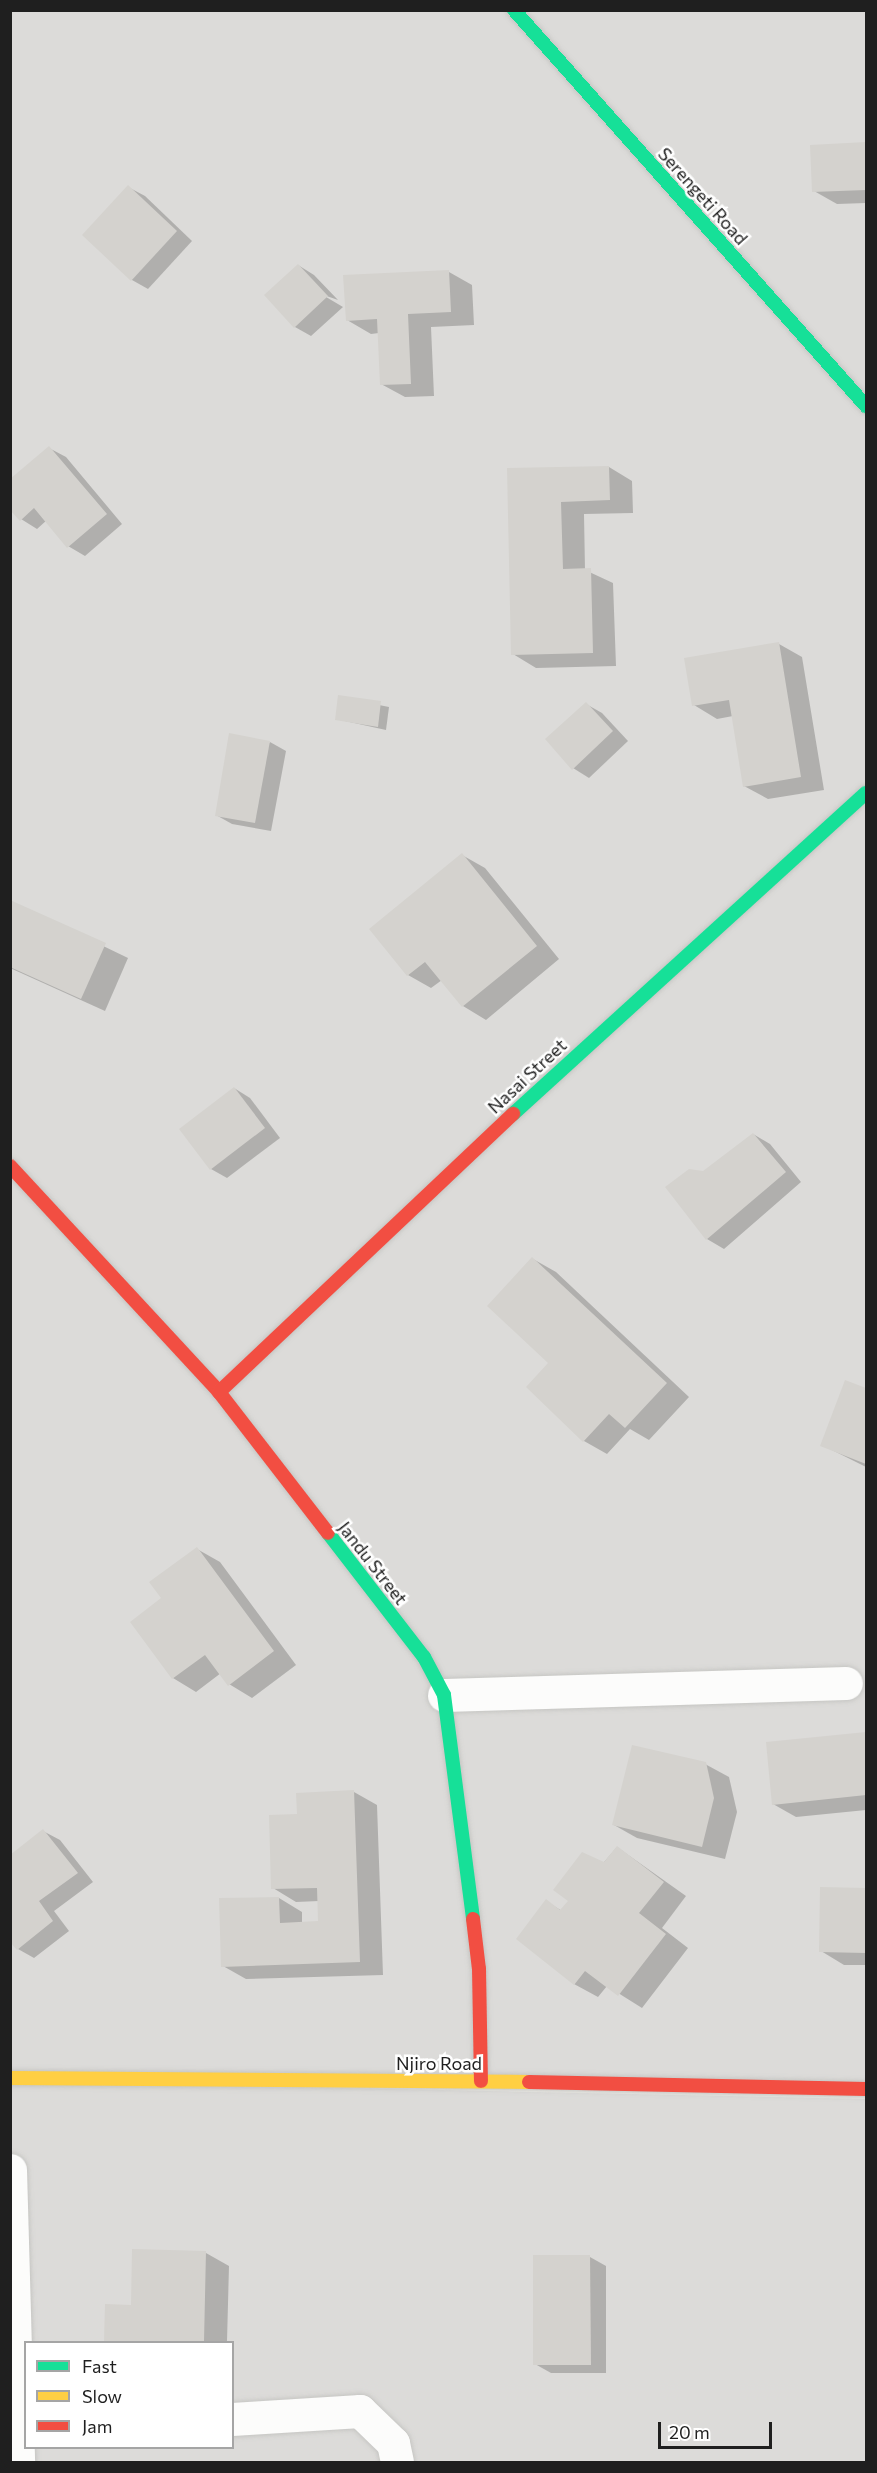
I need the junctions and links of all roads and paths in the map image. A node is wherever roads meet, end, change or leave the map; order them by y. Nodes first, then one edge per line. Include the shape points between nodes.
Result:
1 (514, 10) edge
2 (867, 406) edge
3 (867, 793) edge
4 (10, 1166) edge
5 (219, 1392) junction
6 (846, 1683) dead end
7 (444, 1695) junction
8 (10, 2079) edge
9 (482, 2081) junction
10 (867, 2089) edge
11 (10, 2170) edge
12 (234, 2419) edge
13 (21, 2443) edge
14 (397, 2463) edge

1 - 2 street, Serengeti Road
3 - 5 street, Nasai Street via 621,1012
4 - 5 street, Jandu Street
5 - 7 street, Jandu Street via 424,1657
6 - 7 street
7 - 9 street, Jandu Street via 479,1969
8 - 9 street, Njiro Road
9 - 10 street, Njiro Road
11 - 13 street
12 - 14 street via 360,2411 393,2443

